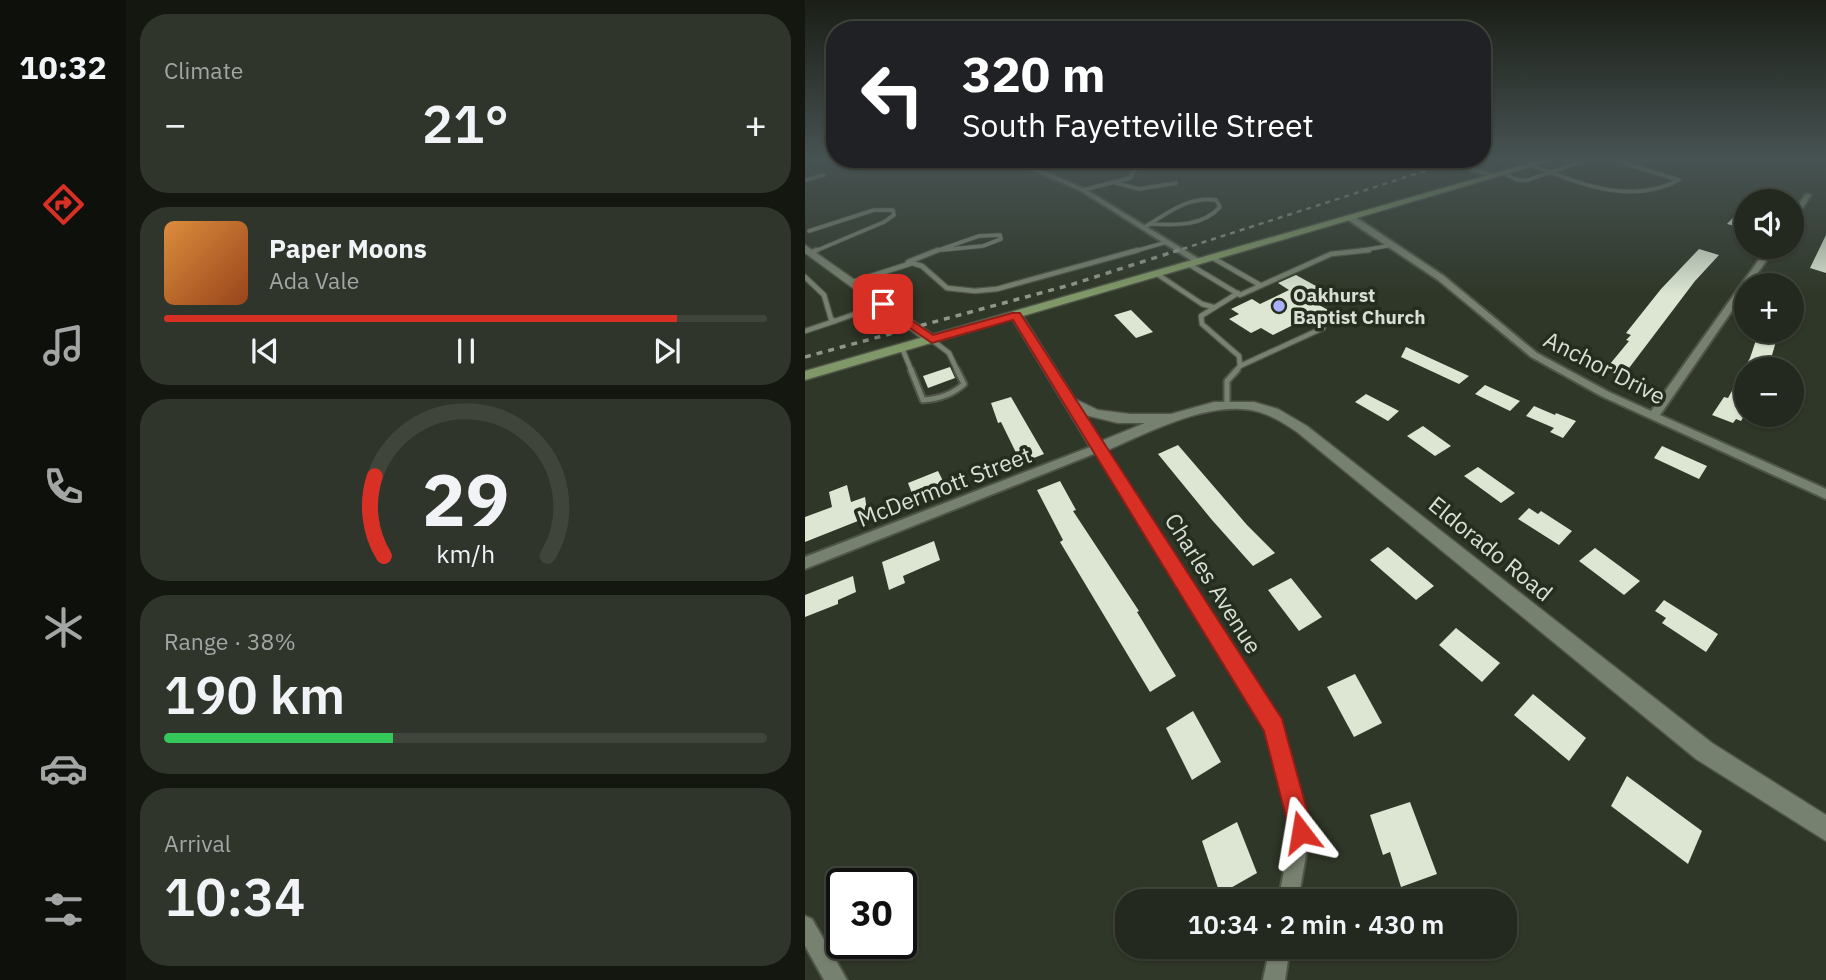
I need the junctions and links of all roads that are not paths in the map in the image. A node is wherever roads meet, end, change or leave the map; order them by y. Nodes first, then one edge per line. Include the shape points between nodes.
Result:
1 (1107, 204) edge
2 (1185, 204) edge
3 (1218, 204) edge
4 (1400, 204) edge
5 (1351, 218) junction
6 (1147, 226) junction
7 (809, 231) dead end
8 (1167, 242) junction
9 (1392, 245) junction
10 (808, 250) edge
11 (942, 250) junction
12 (1213, 258) junction
13 (1764, 259) edge
14 (1195, 263) junction
15 (903, 264) junction
16 (1157, 274) junction
17 (805, 277) edge
18 (853, 282) junction
19 (1260, 285) junction
20 (1238, 293) junction
21 (883, 304) junction
22 (1213, 307) junction
23 (1016, 315) junction
24 (835, 321) junction
25 (1323, 328) dead end
26 (805, 331) edge
27 (932, 340) junction
28 (902, 348) junction
29 (1240, 366) junction
30 (805, 376) edge
31 (1067, 398) junction
32 (1227, 407) junction
33 (1189, 414) junction
34 (1654, 415) junction
35 (1098, 448) junction
36 (1826, 495) edge
37 (805, 563) edge
38 (1826, 829) edge
39 (1290, 889) edge
40 (805, 926) edge
41 (1278, 959) edge
42 (836, 980) edge
43 (1274, 980) edge

1 - 6 street
2 - 6 lane
3 - 6 lane via 1213,215 1193,222
4 - 5 main road
5 - 9 street, Anchor Drive
5 - 12 main road
6 - 8 street
7 - 10 lane via 874,211 893,210 894,215 884,222
8 - 14 street
8 - 15 lane via 997,289 975,291 947,288 922,266
9 - 19 lane via 1331,254
9 - 34 street, Anchor Drive via 1441,278 1534,355
10 - 18 street
11 - 11 lane via 988,234 1001,239 983,246
11 - 15 lane
12 - 14 main road
12 - 19 lane
13 - 34 street
14 - 16 main road
14 - 20 lane
15 - 18 lane
16 - 22 lane
16 - 23 main road
17 - 24 lane via 829,302
18 - 21 street
19 - 20 lane
20 - 22 lane
21 - 24 lane
21 - 27 street
22 - 29 lane via 1201,316 1202,324 1239,356
23 - 27 main road
23 - 31 street, Charles Avenue
24 - 26 lane
25 - 29 lane
27 - 28 main road
27 - 28 lane via 949,353 964,384 940,399 923,400
28 - 30 main road
29 - 32 lane via 1227,382
31 - 33 street via 1080,409 1125,418
31 - 35 street, Charles Avenue
32 - 33 street, Eldorado Road
32 - 38 street, Eldorado Road via 1256,406 1302,429 1704,751
33 - 35 street, Eldorado Road
34 - 36 street, Anchor Drive
35 - 37 street, McDermott Street
35 - 39 street, Charles Avenue via 1274,727 1301,832
40 - 42 street
41 - 43 street

